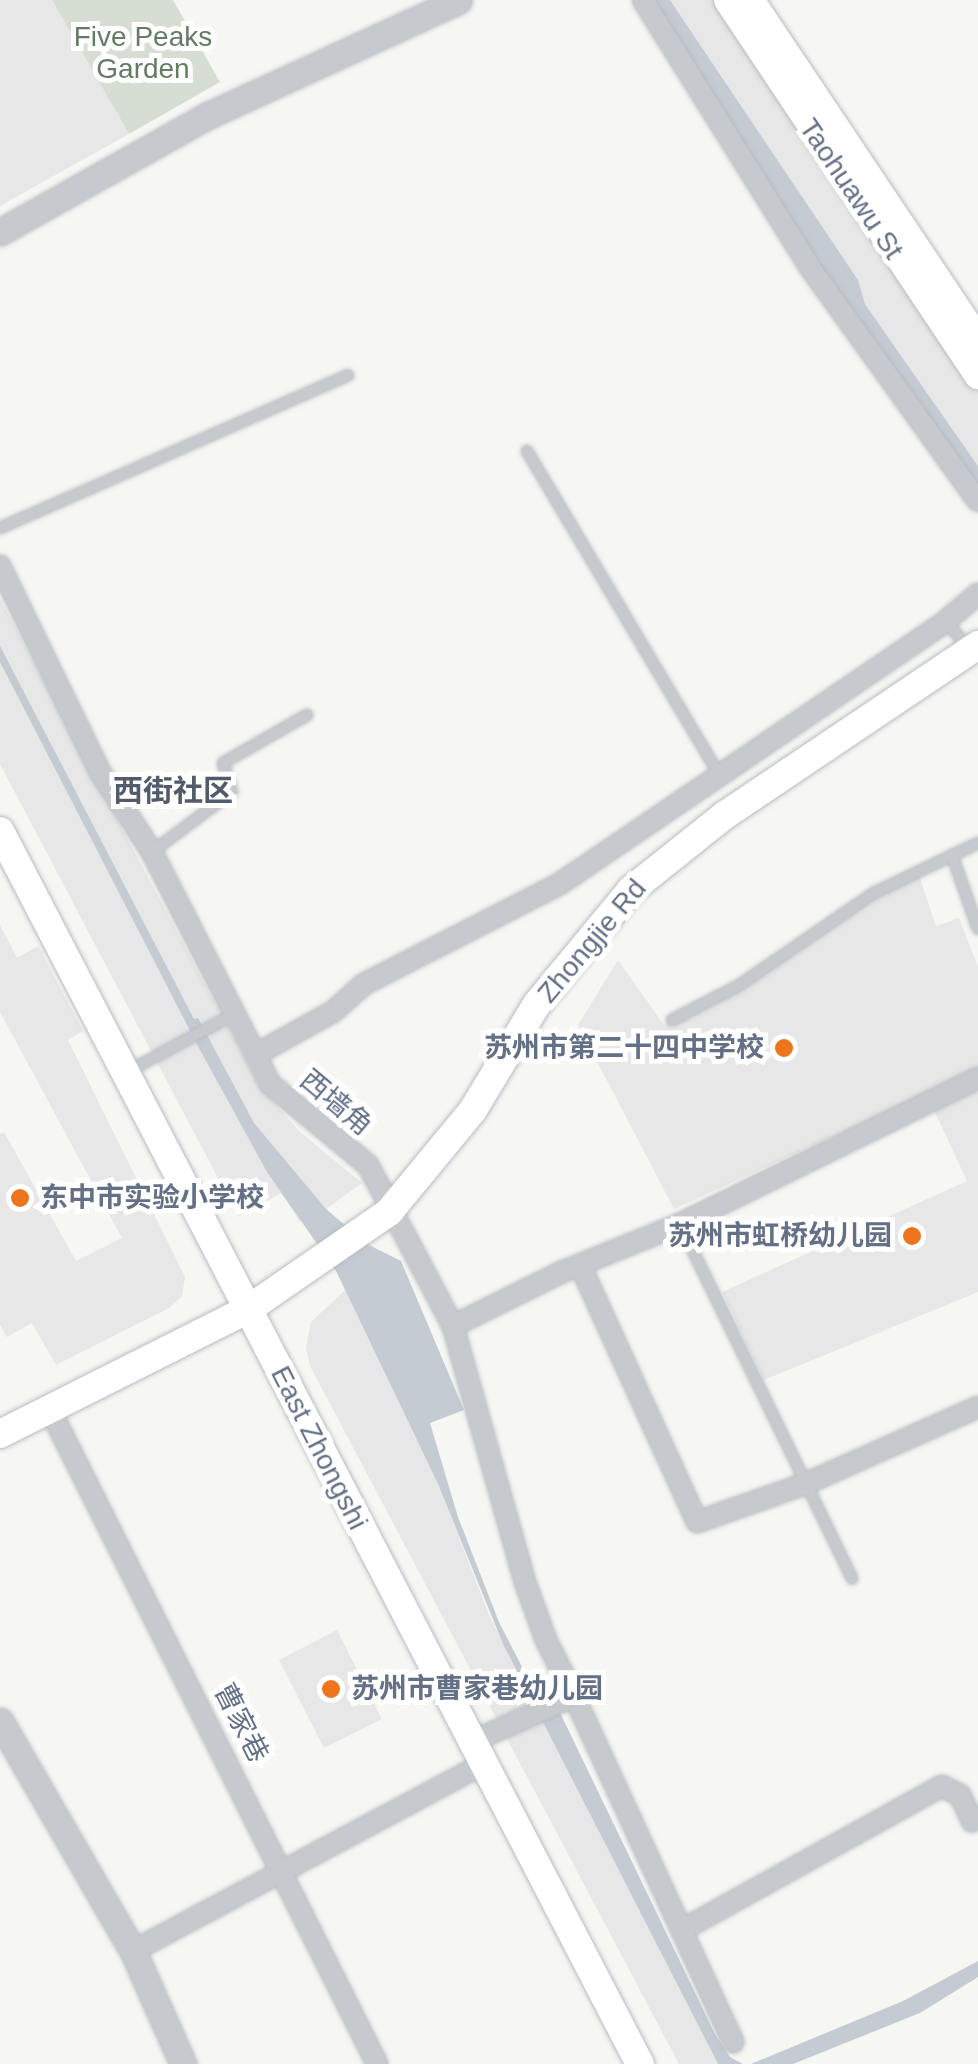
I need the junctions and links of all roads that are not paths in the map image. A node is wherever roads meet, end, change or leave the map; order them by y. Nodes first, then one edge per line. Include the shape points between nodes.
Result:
1 (459, 0) edge
2 (643, 0) edge
3 (728, 0) edge
4 (750, 0) edge
5 (0, 232) edge
6 (978, 342) edge
7 (978, 375) edge
8 (348, 376) dead end
9 (527, 450) dead end
10 (978, 501) edge
11 (0, 528) edge
12 (0, 566) edge
13 (978, 594) edge
14 (946, 622) junction
15 (974, 648) edge
16 (308, 715) dead end
17 (719, 775) junction
18 (0, 831) edge
19 (978, 843) edge
20 (152, 852) junction
21 (952, 855) junction
22 (978, 928) edge
23 (224, 1020) junction
24 (672, 1020) dead end
25 (254, 1055) junction
26 (128, 1071) junction
27 (978, 1078) edge
28 (380, 1218) junction
29 (680, 1224) junction
30 (580, 1265) junction
31 (247, 1310) junction
32 (452, 1326) junction
33 (978, 1407) edge
34 (50, 1410) junction
35 (0, 1434) edge
36 (805, 1484) junction
37 (852, 1578) dead end
38 (569, 1698) junction
39 (0, 1721) edge
40 (477, 1753) junction
41 (978, 1818) edge
42 (282, 1871) junction
43 (682, 1930) junction
44 (133, 1951) junction
45 (733, 2042) dead end
46 (182, 2064) edge
47 (377, 2064) edge
48 (640, 2064) edge

1 - 5 street via 206,116
2 - 10 street via 809,266
3 - 7 main road, Taohuawu St
4 - 6 main road, Taohuawu St
8 - 11 lane
9 - 17 lane
12 - 20 street, 西墙角 via 100,772
13 - 14 street
14 - 15 lane
14 - 17 street
15 - 28 main road, Zhongjie Rd via 725,815 641,880 536,1004 473,1110
16 - 20 lane via 223,762 232,792
17 - 25 street via 560,883 364,984 334,1012
18 - 26 main road, East Zhongshi
19 - 21 lane
20 - 23 street, 西墙角
21 - 22 lane
21 - 24 lane via 874,894 738,986
23 - 25 street, 西墙角
23 - 26 lane
25 - 28 street, 西墙角 via 270,1084 368,1165
26 - 31 main road, East Zhongshi
27 - 29 street
28 - 31 main road, Zhongjie Rd
28 - 32 street, 西墙角
29 - 30 street
29 - 36 lane
30 - 32 street
30 - 36 street via 697,1522
31 - 34 main road, Zhongjie Rd
31 - 40 main road, East Zhongshi
32 - 38 street, 西墙角 via 525,1582
33 - 36 street
34 - 35 main road, Zhongjie Rd
34 - 42 street, 曹家巷
36 - 37 lane
38 - 40 street
38 - 43 street, 西墙角
39 - 44 street
40 - 42 street
40 - 48 main road, East Zhongshi
41 - 43 street via 972,1820 960,1794 942,1786
42 - 44 street
42 - 47 street, 曹家巷
43 - 45 street, 西墙角
44 - 46 street

